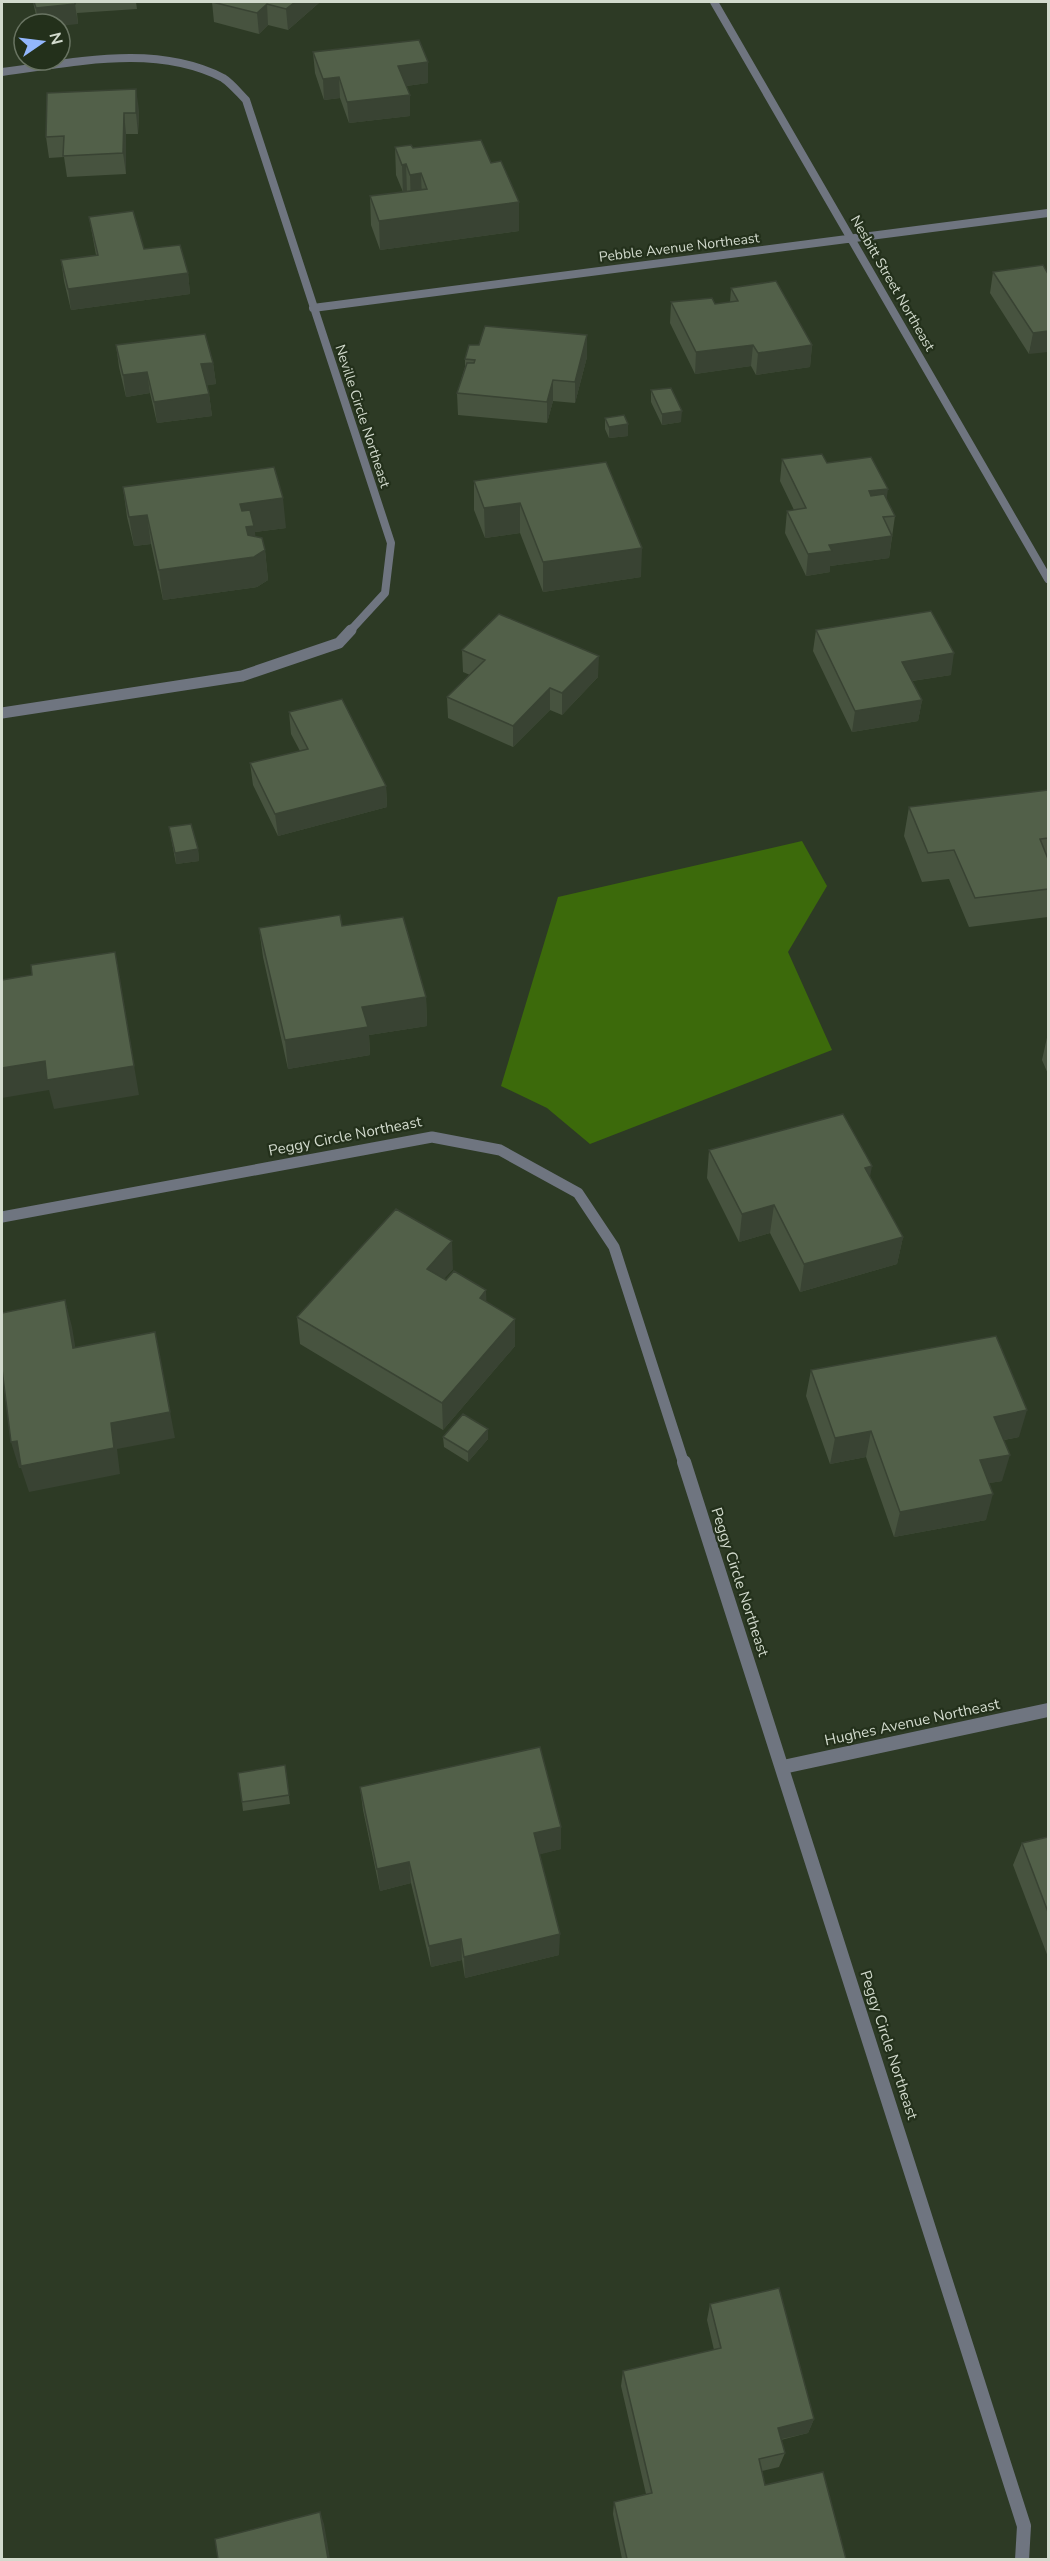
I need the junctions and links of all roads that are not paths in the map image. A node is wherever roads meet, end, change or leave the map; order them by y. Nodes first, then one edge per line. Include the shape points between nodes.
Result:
1 (714, 2) edge
2 (2, 72) edge
3 (1048, 213) edge
4 (851, 238) junction
5 (314, 308) junction
6 (1048, 579) edge
7 (2, 712) edge
8 (2, 1218) edge
9 (1048, 1710) edge
10 (783, 1767) junction
11 (1022, 2559) edge

1 - 4 street, Nesbitt Street Northeast
2 - 5 street, Neville Circle Northeast via 119,58 185,63 225,79 246,100
3 - 4 street, Pebble Avenue Northeast
4 - 5 street, Pebble Avenue Northeast
4 - 6 street, Nesbitt Street Northeast
5 - 7 street, Neville Circle Northeast via 391,543 385,592 339,643 242,676
8 - 10 street, Peggy Circle Northeast via 432,1137 500,1149 578,1193 614,1247
9 - 10 street, Hughes Avenue Northeast
10 - 11 street, Peggy Circle Northeast via 1024,2526

